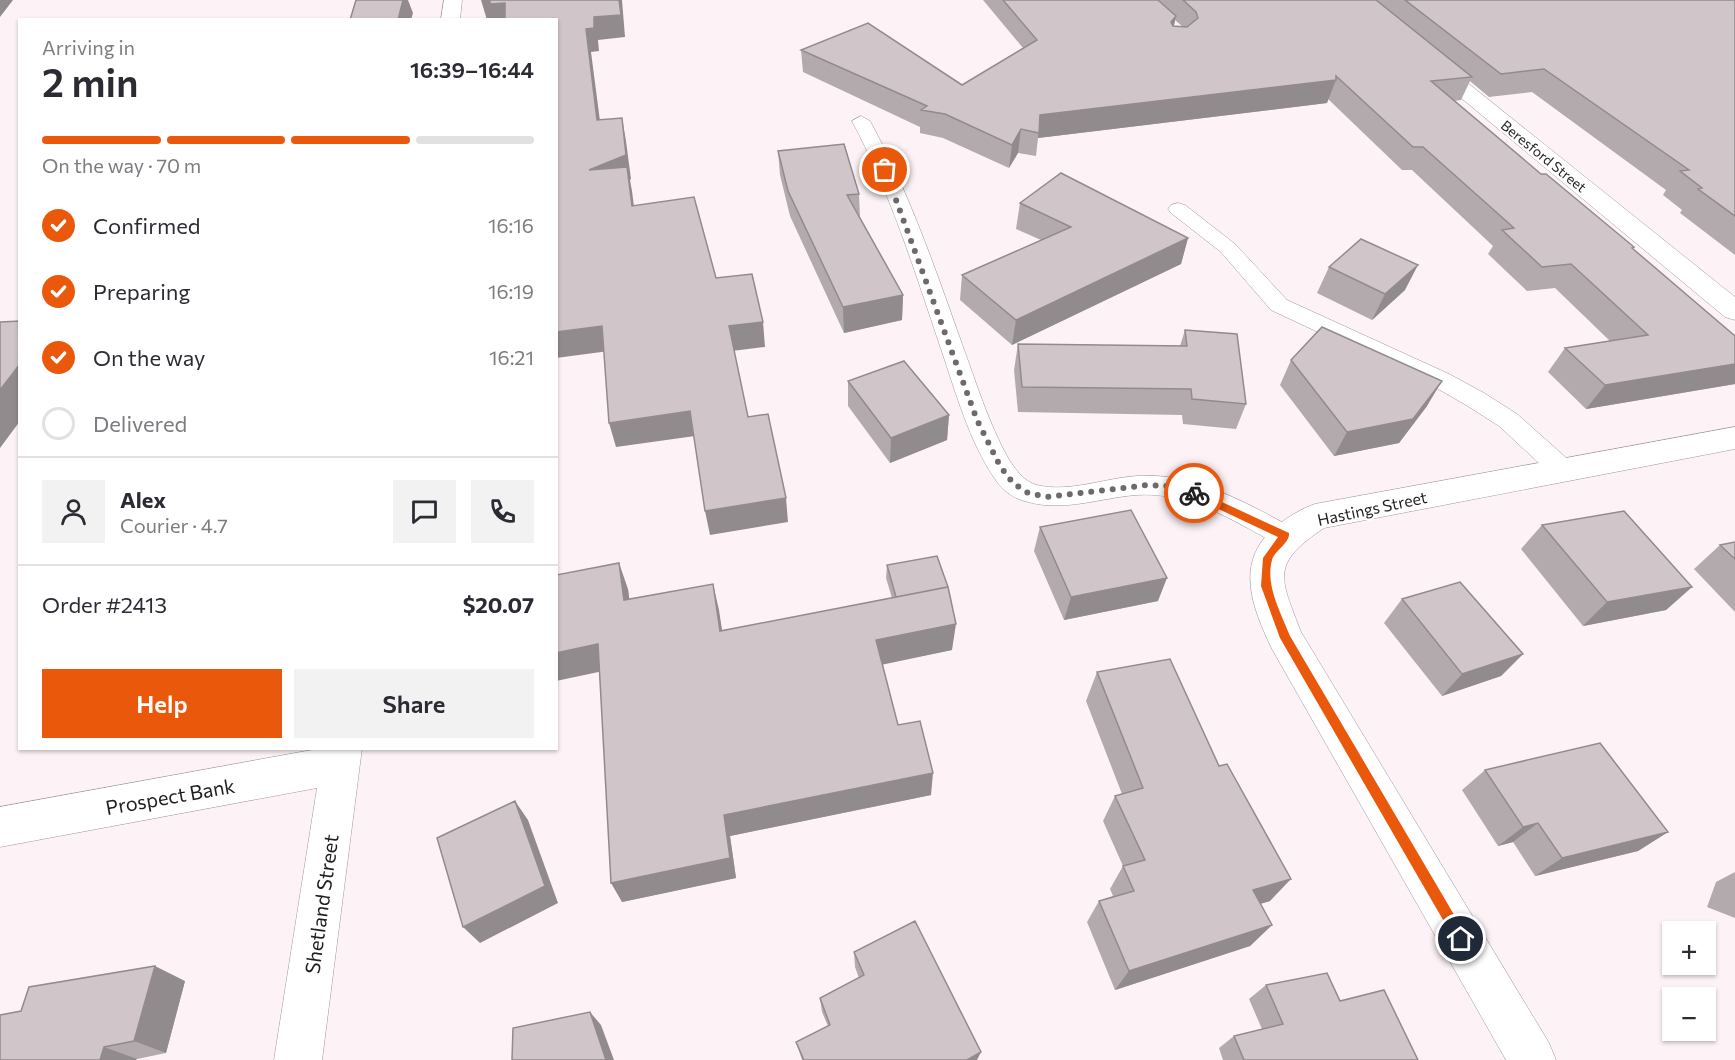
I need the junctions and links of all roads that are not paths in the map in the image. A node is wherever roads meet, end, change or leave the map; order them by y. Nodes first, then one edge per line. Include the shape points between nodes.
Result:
1 (453, 0) edge
2 (450, 18) edge
3 (1417, 52) edge
4 (861, 121) dead end
5 (1178, 209) dead end
6 (1735, 311) edge
7 (1735, 438) edge
8 (1563, 470) junction
9 (1285, 536) junction
10 (342, 757) edge
11 (0, 827) edge
12 (298, 1060) edge
13 (1532, 1060) edge

1 - 2 street
3 - 6 street, Beresford Street
4 - 9 lane via 902,211 977,420 1013,483 1028,493 1047,497 1123,486 1183,489
5 - 8 lane via 1228,248 1279,305 1475,399 1508,420
7 - 8 street, Hastings Street
8 - 9 street, Hastings Street via 1315,518
9 - 13 street, Hastings Street via 1268,558 1266,586 1285,638
10 - 11 street, Prospect Bank
10 - 12 street, Shetland Street

